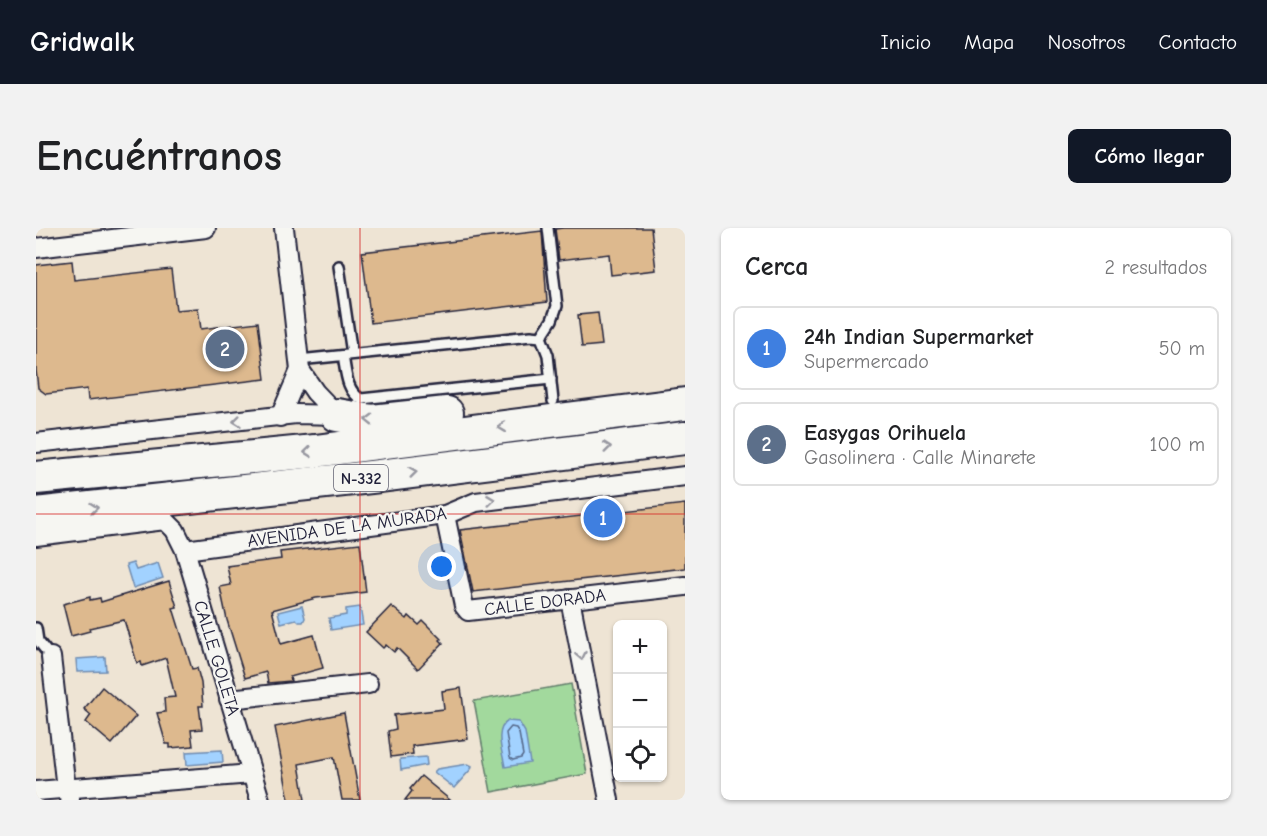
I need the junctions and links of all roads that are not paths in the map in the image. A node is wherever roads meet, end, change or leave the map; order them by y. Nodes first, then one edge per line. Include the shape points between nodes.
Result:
1 (206, 228) edge
2 (284, 228) edge
3 (548, 228) edge
4 (36, 248) edge
5 (339, 266) dead end
6 (541, 337) junction
7 (347, 355) junction
8 (299, 365) junction
9 (552, 390) junction
10 (681, 405) edge
11 (337, 415) junction
12 (280, 417) junction
13 (685, 438) edge
14 (36, 443) edge
15 (685, 476) edge
16 (36, 478) edge
17 (327, 482) junction
18 (36, 514) edge
19 (445, 515) junction
20 (165, 520) junction
21 (36, 536) edge
22 (186, 550) junction
23 (685, 586) edge
24 (570, 599) junction
25 (36, 628) edge
26 (51, 657) joint
27 (368, 684) dead end
28 (230, 699) junction
29 (252, 774) junction
30 (36, 791) edge
31 (69, 794) edge
32 (260, 800) edge
33 (609, 800) edge

1 - 4 street
2 - 8 street
3 - 6 lane via 557,306
5 - 7 lane
6 - 7 lane
6 - 9 lane via 548,355
7 - 8 lane
7 - 9 lane via 348,385 361,399
8 - 11 street via 315,392
8 - 12 street
9 - 10 highway via 614,394
9 -> 11 highway via 372,421
10 -> 16 highway, N-332 via 315,451
11 - 12 street
12 -> 14 street
17 -> 13 highway, N-332
19 -> 15 street, AVENIDA DE LA MURADA via 476,502
18 -> 17 highway, N-332
17 - 20 highway
19 - 22 street, AVENIDA DE LA MURADA
19 - 24 street, CALLE DORADA via 468,611
20 - 21 street
20 - 22 street, CALLE GOLETA
22 - 28 street, CALLE GOLETA
23 - 24 street, CALLE DORADA
24 -> 33 street
25 - 26 lane via 38,641
26 - 31 street
27 - 28 street
28 - 29 street, CALLE GOLETA
29 - 31 street
29 - 32 street, CALLE GOLETA
30 - 31 street

